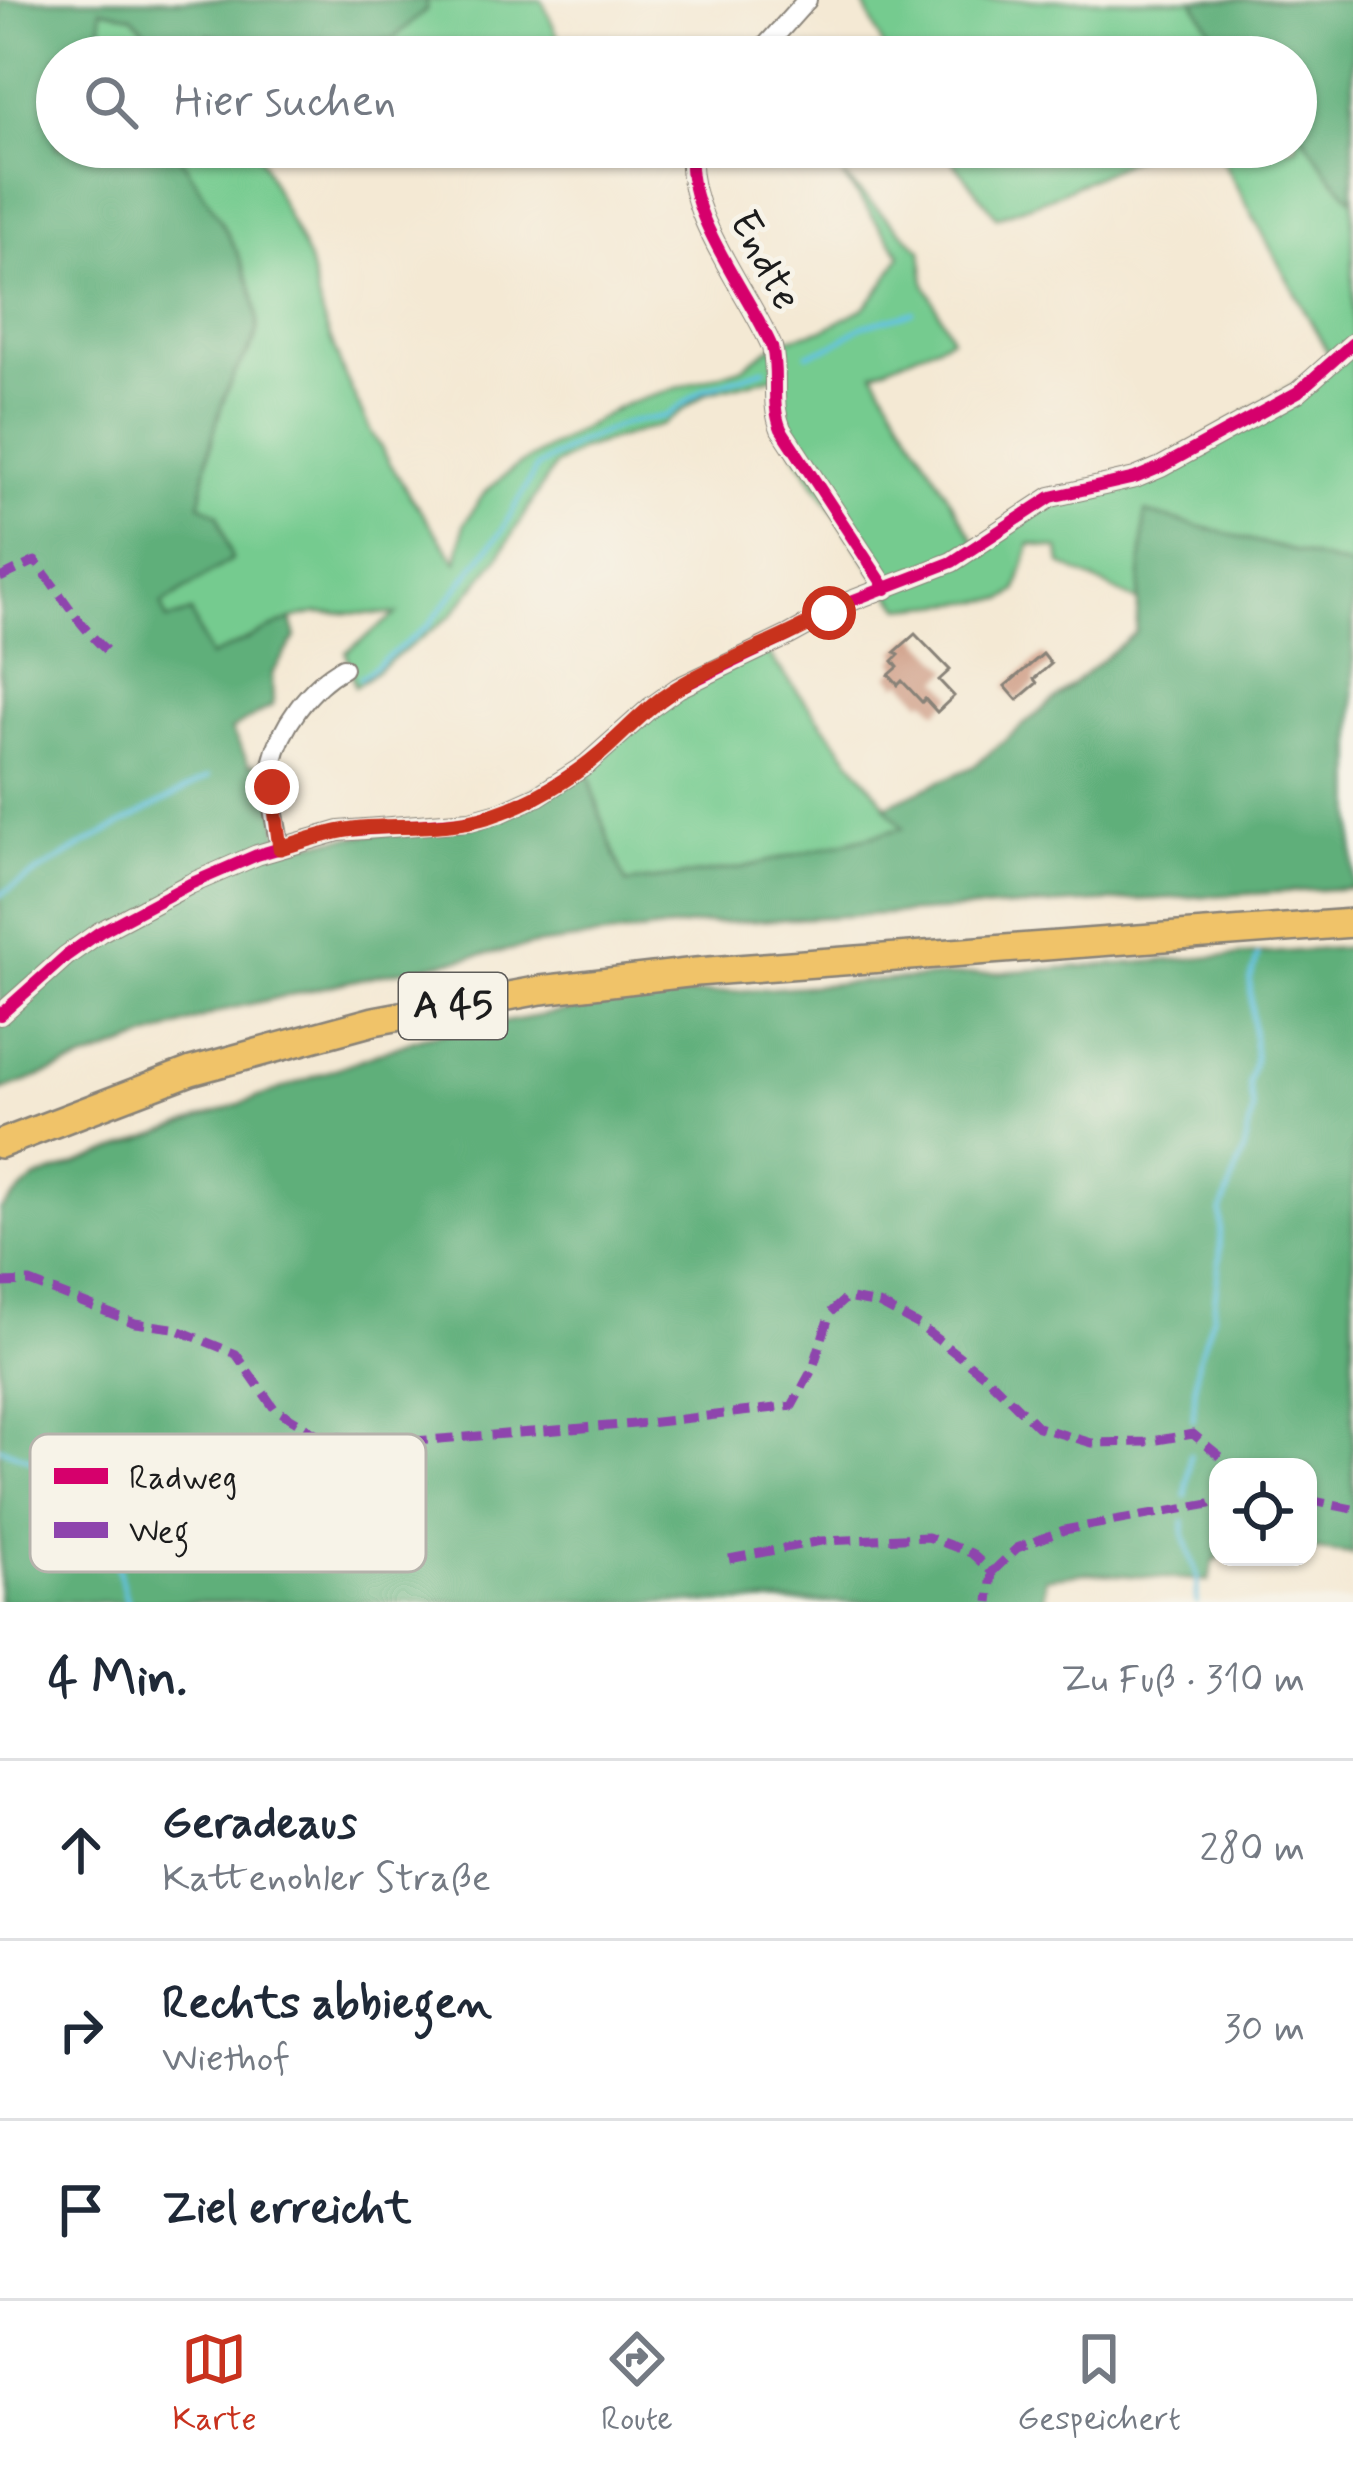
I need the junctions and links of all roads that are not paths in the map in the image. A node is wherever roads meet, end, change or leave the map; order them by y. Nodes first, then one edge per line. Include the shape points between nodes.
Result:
1 (807, 0) edge
2 (775, 36) edge
3 (690, 168) edge
4 (1353, 343) edge
5 (886, 589) junction
6 (343, 668) dead end
7 (280, 848) junction
8 (1353, 923) edge
9 (1353, 937) edge
10 (1052, 954) junction
11 (0, 1015) edge
12 (0, 1144) edge
13 (0, 1155) edge

1 - 2 street
3 - 5 street, Endte via 697,203 772,347 781,429
4 - 5 street via 1298,392 1161,467 1051,497 952,562
5 - 7 street via 678,688 571,776 520,804 470,821 358,829
6 - 7 street via 322,679 295,712 272,765
7 - 11 street via 100,932
8 - 10 highway, A 45
9 - 10 highway, A 45
10 - 12 highway, A 45 via 696,972 457,1005 191,1071
10 - 13 highway, A 45 via 541,1003 387,1030 193,1085

